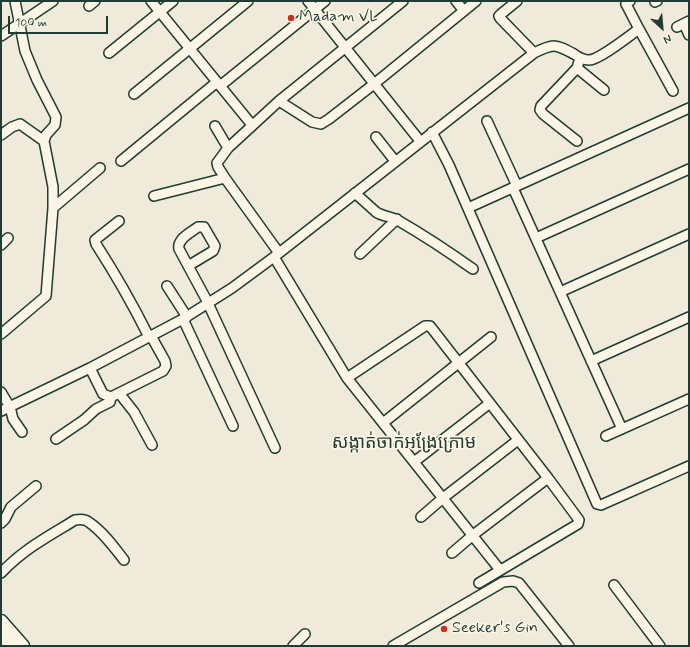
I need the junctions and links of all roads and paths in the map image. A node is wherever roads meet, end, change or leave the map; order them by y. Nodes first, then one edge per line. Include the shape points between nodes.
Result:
1 (15, 1) edge
2 (53, 1) edge
3 (151, 1) edge
4 (173, 1) edge
5 (248, 1) edge
6 (308, 1) edge
7 (325, 1) edge
8 (403, 1) edge
9 (456, 1) edge
10 (476, 1) edge
11 (517, 1) edge
12 (626, 2) edge
13 (314, 9) junction
14 (464, 11) junction
15 (160, 12) junction
16 (20, 23) junction
17 (683, 24) edge
18 (639, 29) junction
19 (689, 35) edge
20 (1, 36) edge
21 (190, 48) junction
22 (344, 48) junction
23 (109, 53) dead end
24 (534, 53) junction
25 (580, 58) junction
26 (577, 68) junction
27 (219, 84) junction
28 (374, 84) junction
29 (604, 90) dead end
30 (673, 91) dead end
31 (134, 94) dead end
32 (279, 101) junction
33 (689, 108) edge
34 (487, 121) dead end
35 (252, 125) junction
36 (214, 126) dead end
37 (432, 132) junction
38 (1, 135) edge
39 (376, 137) dead end
40 (44, 141) junction
41 (420, 141) junction
42 (577, 141) dead end
43 (228, 148) junction
44 (121, 161) dead end
45 (395, 161) junction
46 (100, 168) dead end
47 (689, 169) edge
48 (225, 178) junction
49 (515, 187) junction
50 (355, 193) junction
51 (154, 196) dead end
52 (53, 208) junction
53 (468, 208) junction
54 (397, 219) junction
55 (119, 221) dead end
56 (689, 234) edge
57 (8, 238) dead end
58 (536, 238) junction
59 (1, 246) edge
60 (360, 254) dead end
61 (277, 255) junction
62 (188, 266) dead end
63 (473, 269) dead end
64 (167, 286) dead end
65 (560, 292) junction
66 (207, 304) junction
67 (689, 317) edge
68 (185, 318) junction
69 (1, 334) edge
70 (150, 337) junction
71 (491, 337) dead end
72 (591, 361) junction
73 (459, 363) junction
74 (90, 368) junction
75 (347, 378) junction
76 (1, 392) edge
77 (119, 393) junction
78 (111, 397) junction
79 (689, 399) edge
80 (490, 403) junction
81 (5, 409) edge
82 (383, 423) junction
83 (233, 426) dead end
84 (622, 430) junction
85 (22, 432) dead end
86 (606, 436) dead end
87 (56, 439) dead end
88 (518, 440) junction
89 (152, 445) dead end
90 (274, 448) dead end
91 (414, 462) junction
92 (689, 466) edge
93 (548, 478) junction
94 (36, 486) dead end
95 (443, 498) junction
96 (421, 517) dead end
97 (1, 523) edge
98 (473, 535) junction
99 (452, 553) dead end
100 (124, 560) dead end
101 (500, 570) junction
102 (1, 573) edge
103 (479, 583) dead end
104 (614, 585) dead end
105 (1, 621) edge
106 (305, 634) dead end
107 (23, 646) edge
108 (293, 646) edge
109 (393, 646) edge
110 (569, 646) edge
111 (660, 646) edge

1 - 16 street
2 - 16 street
3 - 15 street
4 - 15 street
5 - 21 street
6 - 13 street
7 - 13 street
8 - 22 street
9 - 14 street
10 - 14 street
11 - 24 street via 499,16
12 - 18 street
13 - 22 street
13 - 27 street
14 - 28 street
15 - 21 street
15 - 23 street
16 - 20 street
16 - 40 street via 25,51 56,117 55,125
17 - 19 street
18 - 25 street via 598,57 589,60
18 - 30 street
21 - 27 street
21 - 31 street
22 - 28 street
22 - 32 street
24 - 25 street via 553,45
24 - 37 street
25 - 26 street
26 - 29 street
26 - 42 street via 540,110
27 - 35 street
27 - 44 street
28 - 32 street via 321,124 312,122
28 - 41 street
32 - 35 street
33 - 49 street
34 - 49 street
35 - 43 street
36 - 43 street
37 - 41 street
37 - 53 street
38 - 40 street via 20,124
39 - 45 street
40 - 52 street via 53,187
41 - 45 street
43 - 48 street via 217,163
45 - 50 street
46 - 52 street
47 - 58 street
48 - 51 street
48 - 61 street
49 - 53 street
49 - 58 street
50 - 54 street via 380,215
50 - 61 street
52 - 69 street via 46,296
53 - 92 street via 597,504 601,505
54 - 60 street
54 - 63 street
55 - 70 street via 99,235 95,240 96,244
56 - 65 street
57 - 59 street
58 - 65 street
61 - 66 street
61 - 75 street
62 - 66 street
64 - 68 street
65 - 72 street
66 - 68 street
66 - 90 street
67 - 72 street
68 - 70 street
68 - 83 street
70 - 74 street
70 - 77 street via 166,366 163,371
71 - 73 street
72 - 84 street
73 - 75 street via 428,325
73 - 80 street
73 - 82 street
74 - 78 street via 103,394
74 - 81 street
75 - 82 street
76 - 81 street
77 - 78 street
77 - 89 street via 134,412
78 - 87 street via 110,402 96,409
79 - 84 street
80 - 88 street
80 - 91 street
81 - 85 street
82 - 91 street
84 - 86 street
88 - 93 street
88 - 95 street
91 - 95 street
93 - 98 street
93 - 101 street via 579,520 578,524
94 - 97 street via 11,507
95 - 96 street
95 - 98 street
98 - 99 street
98 - 101 street
100 - 102 street via 109,541 89,522 82,519 75,520 31,546
101 - 103 street
104 - 111 street
105 - 107 main road
106 - 108 street
109 - 110 street via 503,582 513,581 519,583 529,594

